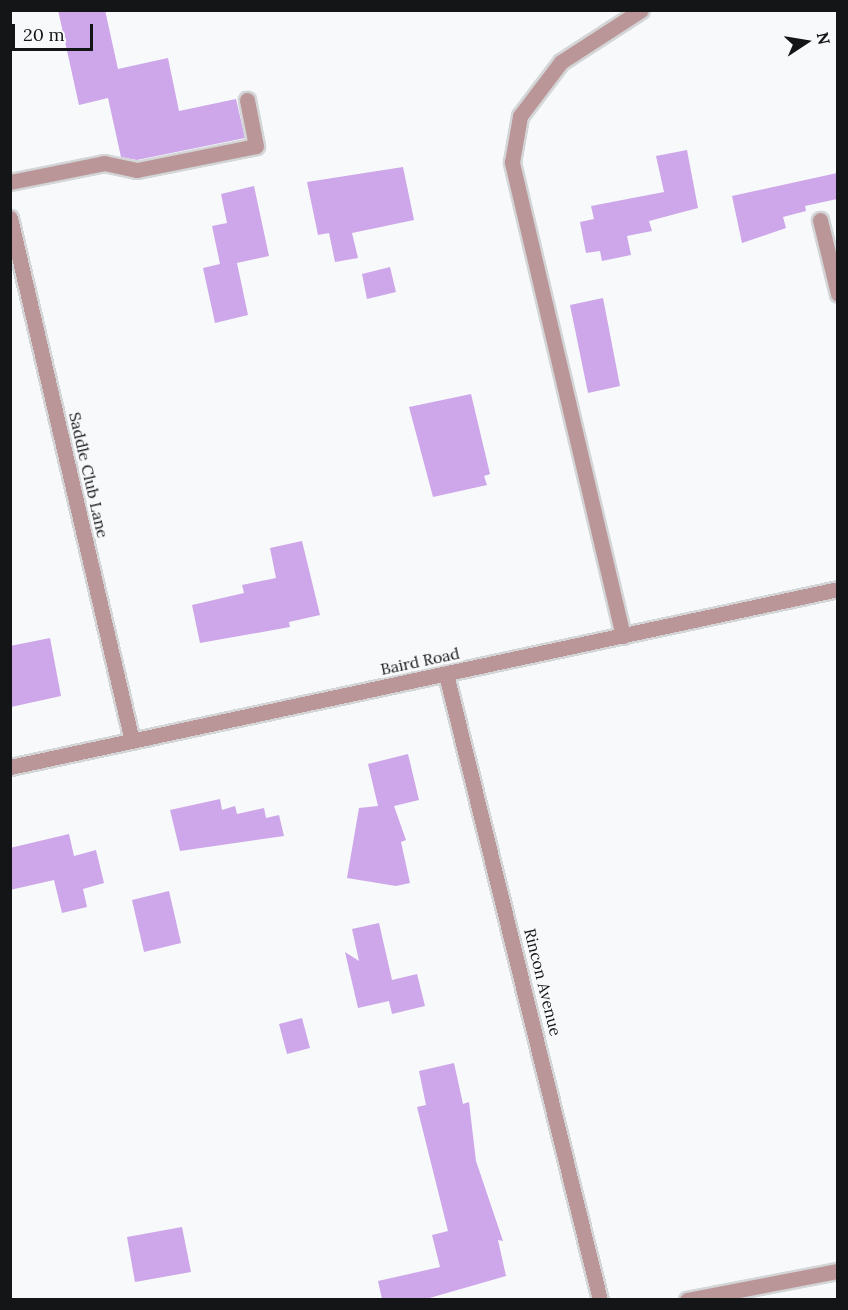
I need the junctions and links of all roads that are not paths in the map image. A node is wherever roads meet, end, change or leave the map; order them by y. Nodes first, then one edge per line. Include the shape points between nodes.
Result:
1 (641, 10) edge
2 (247, 99) dead end
3 (10, 182) edge
4 (10, 218) edge
5 (820, 220) dead end
6 (837, 294) edge
7 (837, 589) edge
8 (623, 636) junction
9 (446, 674) junction
10 (132, 741) junction
11 (10, 767) edge
12 (837, 1271) edge
13 (600, 1299) edge
14 (687, 1299) edge

1 - 8 street via 561,62 520,116 512,162
2 - 3 street via 256,146 136,170 104,163
4 - 10 street, Saddle Club Lane
5 - 6 street
7 - 8 street, Baird Road
8 - 9 street, Baird Road
9 - 10 street, Baird Road
9 - 13 street, Rincon Avenue
10 - 11 street, Baird Road
12 - 14 street

